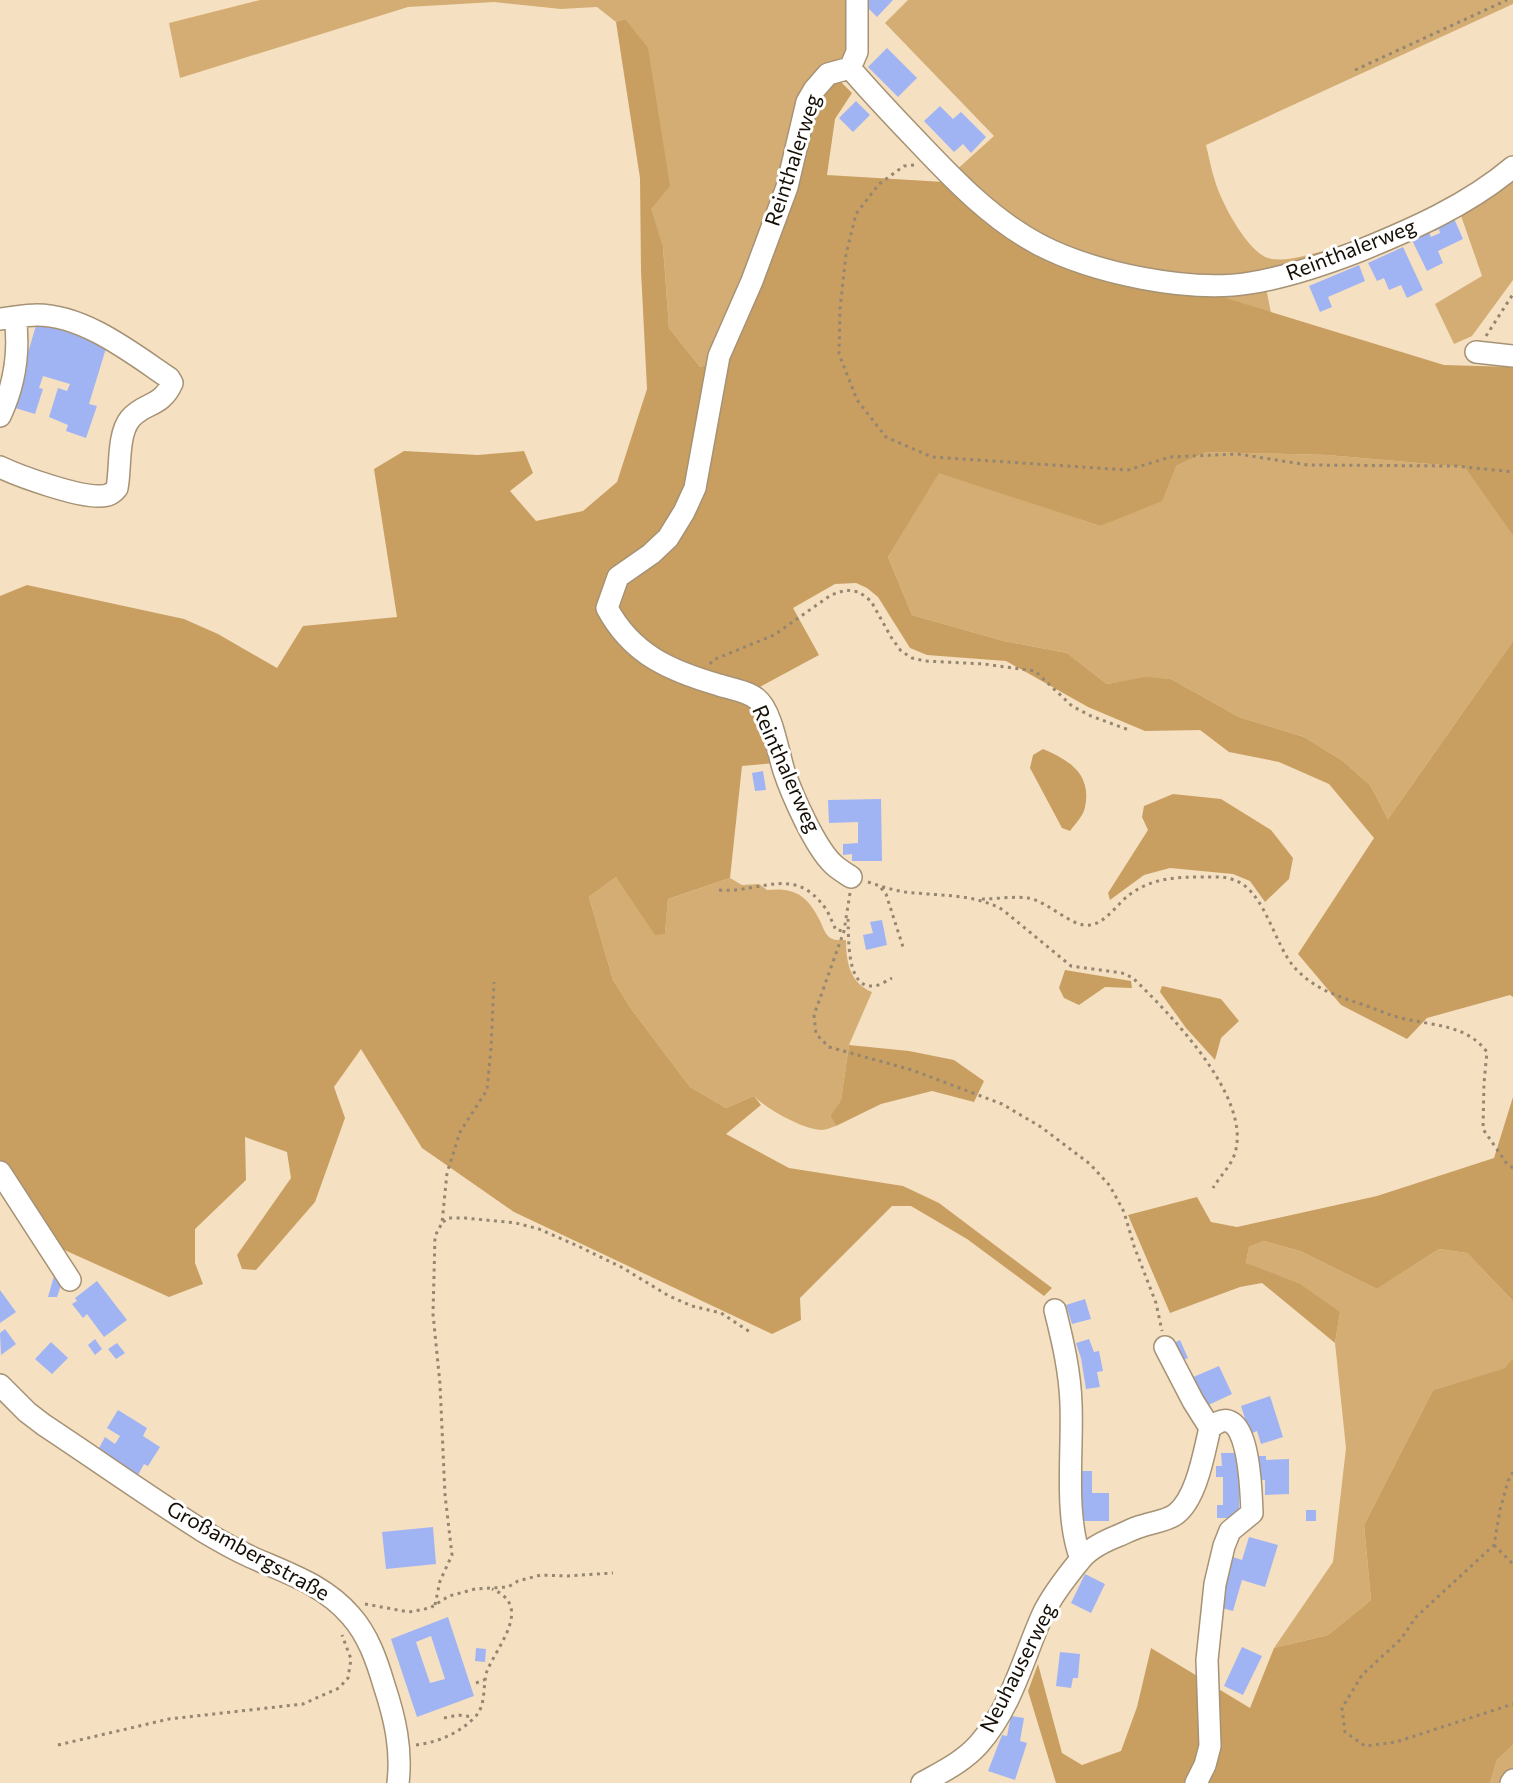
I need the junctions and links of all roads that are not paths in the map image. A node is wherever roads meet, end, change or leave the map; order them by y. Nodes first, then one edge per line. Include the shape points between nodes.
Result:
1 (856, 0) edge
2 (850, 68) junction
3 (1513, 166) edge
4 (8, 318) edge
5 (1476, 352) road end
6 (1513, 356) edge
7 (0, 416) edge
8 (0, 467) edge
9 (851, 877) road end
10 (0, 1172) edge
11 (70, 1280) dead end
12 (1055, 1310) dead end
13 (1165, 1347) road end
14 (0, 1385) edge
15 (1210, 1428) junction
16 (1081, 1559) junction
17 (398, 1783) edge
18 (922, 1783) edge
19 (1196, 1783) edge

1 - 2 street via 857,52
2 - 3 street, Reinthalerweg via 936,161 976,200 1012,227 1070,258 1175,283 1248,284 1311,270 1384,241 1474,197
2 - 9 street, Reinthalerweg via 828,74 807,102 787,187 719,356 695,488 668,538 618,577 606,608 630,641 670,669 757,699 772,727 784,772 813,834 832,863
4 - 7 street via 18,337 16,365
4 - 8 street via 53,317 95,331 172,383 164,398 129,419 117,488 109,495 84,494
5 - 6 street
10 - 11 street
12 - 16 street via 1067,1358 1072,1523
13 - 15 street
14 - 17 street, Großambergstraße via 44,1425 202,1530 249,1556 302,1578 344,1608 371,1649 391,1706 399,1747
15 - 16 street, Neuhauserweg via 1194,1485 1177,1514 1112,1538
15 - 19 street via 1217,1422 1226,1422 1242,1434 1252,1513 1230,1531 1215,1584 1207,1660 1210,1746
16 - 18 street, Neuhauserweg via 1043,1614 1005,1703 979,1744 960,1761

